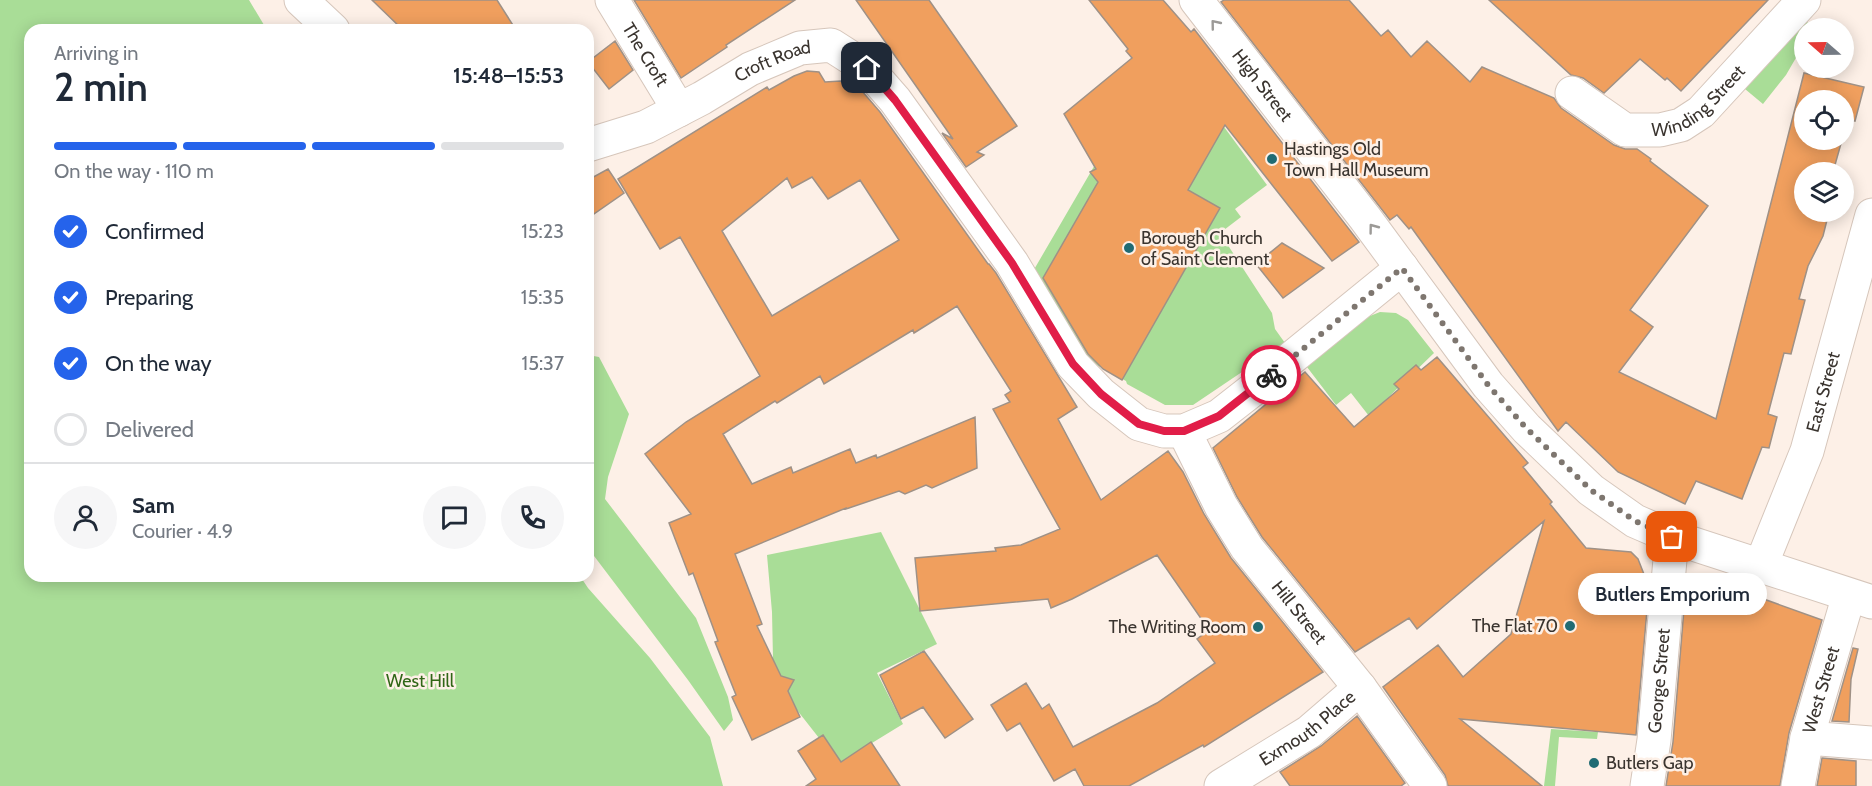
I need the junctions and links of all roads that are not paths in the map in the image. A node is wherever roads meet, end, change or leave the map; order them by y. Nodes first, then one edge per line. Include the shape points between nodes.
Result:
1 (301, 0) edge
2 (612, 0) edge
3 (1196, 0) edge
4 (1804, 0) edge
5 (327, 24) edge
6 (1572, 93) dead end
7 (679, 110) junction
8 (594, 143) edge
9 (1872, 215) edge
10 (1402, 268) junction
11 (1184, 431) junction
12 (1672, 537) junction
13 (1761, 565) junction
14 (1860, 599) edge
15 (1360, 688) junction
16 (1807, 738) junction
17 (1872, 742) edge
18 (1221, 786) edge
19 (1430, 786) edge
20 (1647, 786) edge
21 (1798, 786) edge

1 - 5 street
2 - 7 street, The Croft
10 -> 3 street, High Street
4 - 6 street, Winding Street via 1701,112 1681,126 1625,130
7 - 8 street, Croft Road via 637,130
7 - 11 street, Croft Road via 750,69 800,48 831,45 867,68 895,100 1012,263 1073,364 1101,394 1139,424 1164,431
9 - 13 street, East Street via 1807,451
10 - 11 street via 1219,416
10 - 12 street, High Street via 1488,385 1527,429 1591,490 1635,521
11 - 15 street, Hill Street via 1247,548
12 - 13 street, High Street
12 - 20 street, George Street
13 - 14 street, High Street
14 - 16 street, West Street
15 - 18 street, Exmouth Place via 1310,732
15 - 19 street, Hill Street
16 - 17 street
16 - 21 street, West Street

